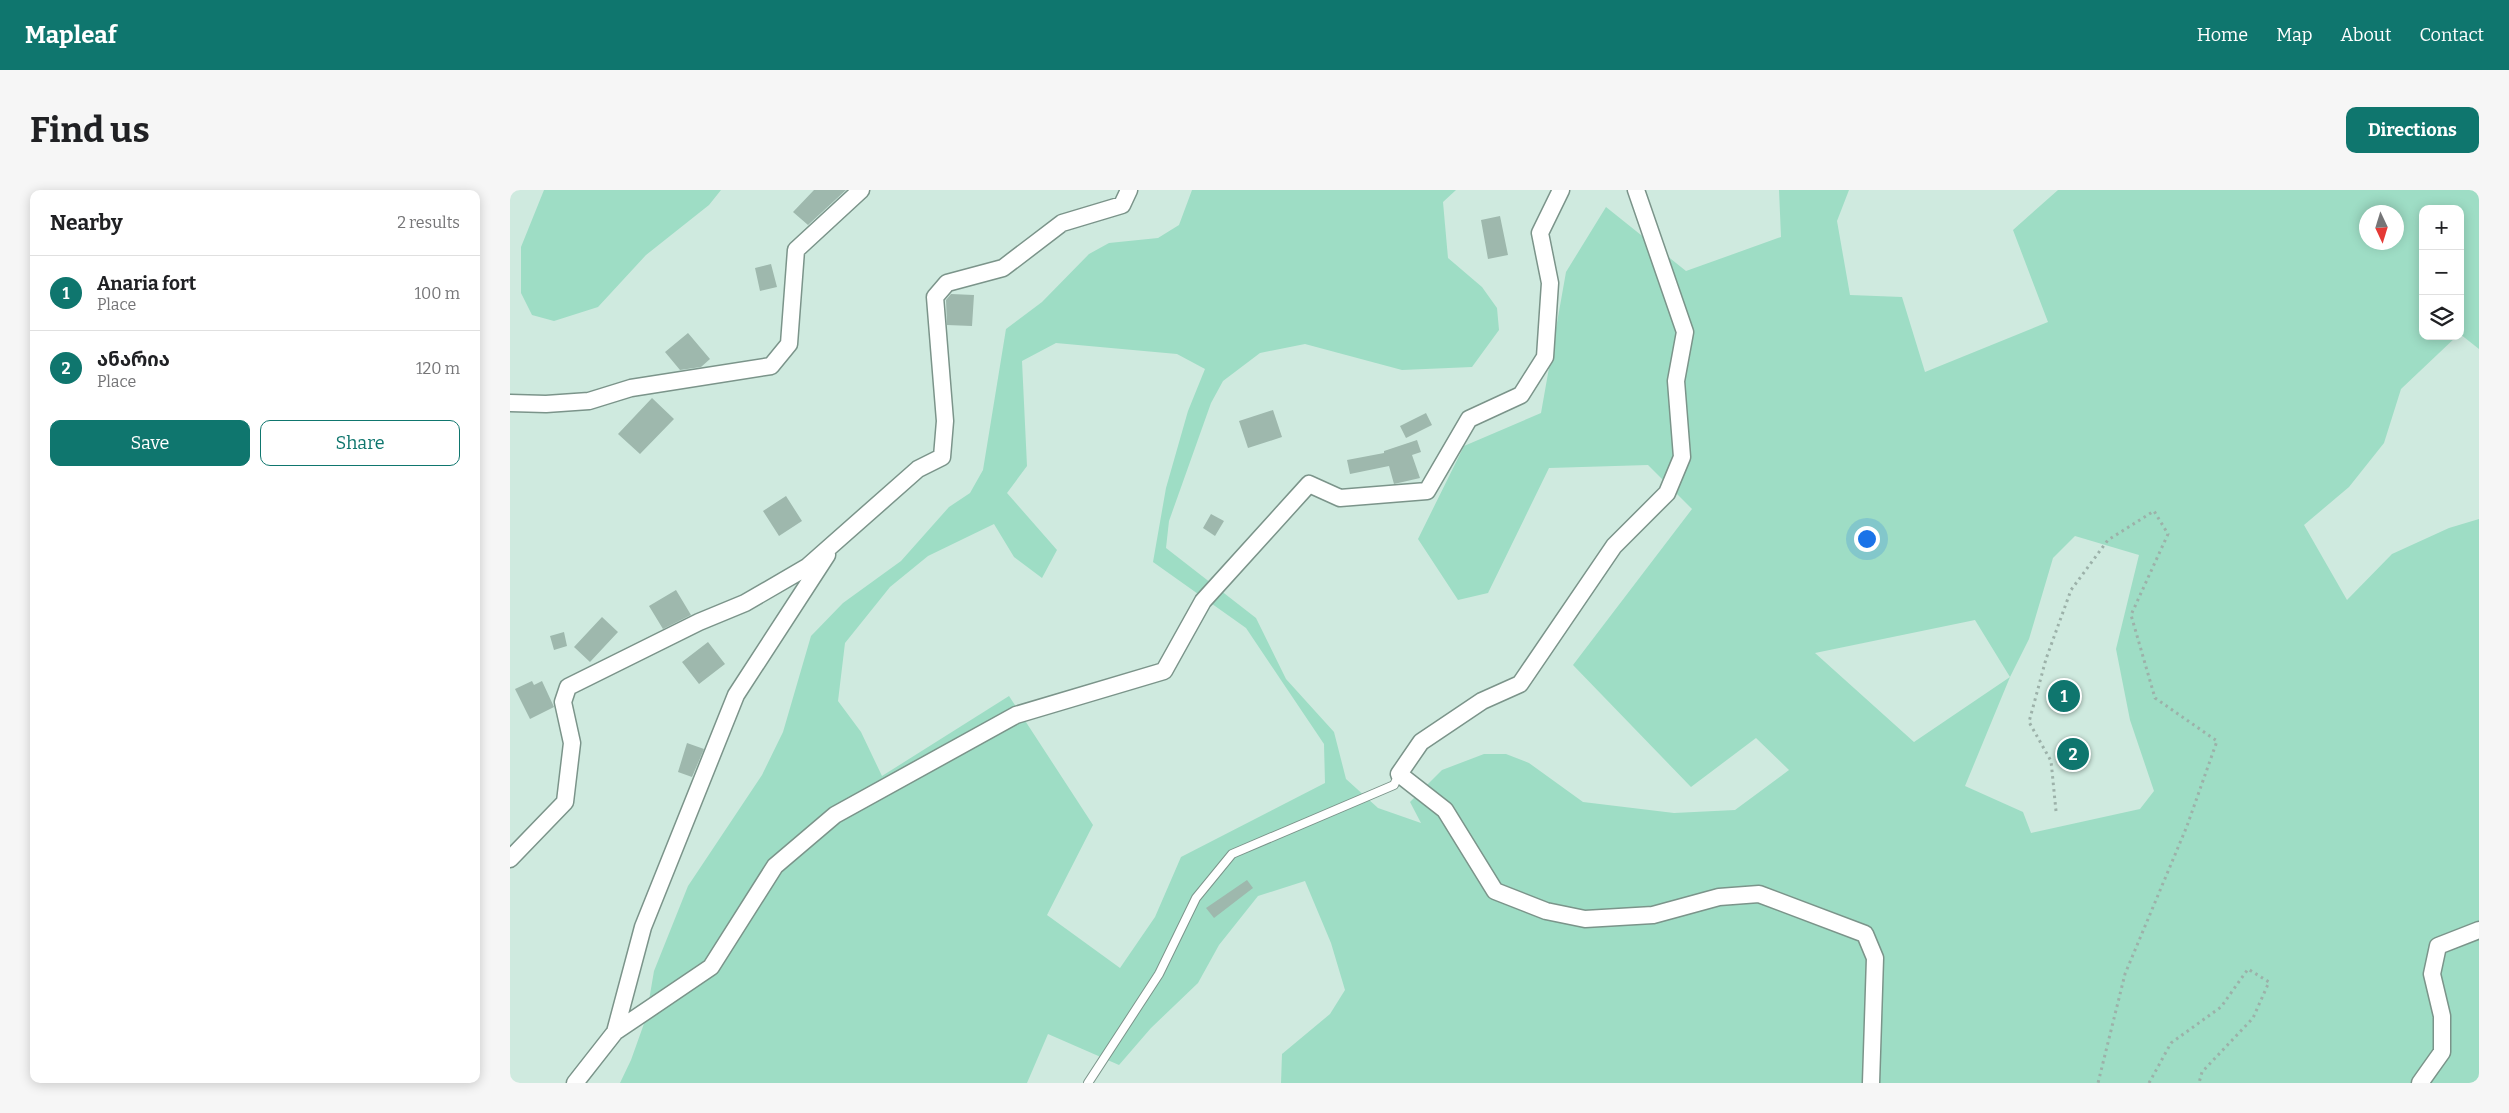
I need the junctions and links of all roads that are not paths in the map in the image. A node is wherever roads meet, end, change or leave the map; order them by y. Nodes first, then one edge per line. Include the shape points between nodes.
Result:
1 (860, 190) edge
2 (1129, 190) edge
3 (1561, 190) edge
4 (1636, 190) edge
5 (510, 403) edge
6 (839, 538) junction
7 (1399, 774) junction
8 (510, 859) edge
9 (2479, 930) edge
10 (615, 1032) junction
11 (575, 1083) edge
12 (1088, 1083) edge
13 (1871, 1083) edge
14 (2420, 1083) edge

1 - 5 street via 796,250 789,344 771,366 631,388 589,401
2 - 6 street via 1122,205 1062,223 1003,268 948,283 935,297 945,422 942,457 918,469
3 - 10 street via 1540,233 1550,282 1545,357 1521,395 1469,419 1427,491 1340,498 1309,484 1203,601 1164,671 1016,715 835,814 775,866 711,967
4 - 7 street via 1685,332 1676,381 1682,457 1667,493 1614,546 1520,684 1482,701 1421,742
6 - 8 street via 807,566 744,603 698,622 568,687 563,702 572,744 565,802
6 - 10 street via 736,695 644,927
7 - 12 lane via 1394,784 1232,854 1196,898 1159,974
7 - 13 street via 1445,810 1495,891 1546,911 1585,920 1653,915 1719,898 1759,894 1865,934 1875,958
9 - 14 street via 2438,946 2432,974 2442,1016 2442,1052
10 - 11 street

